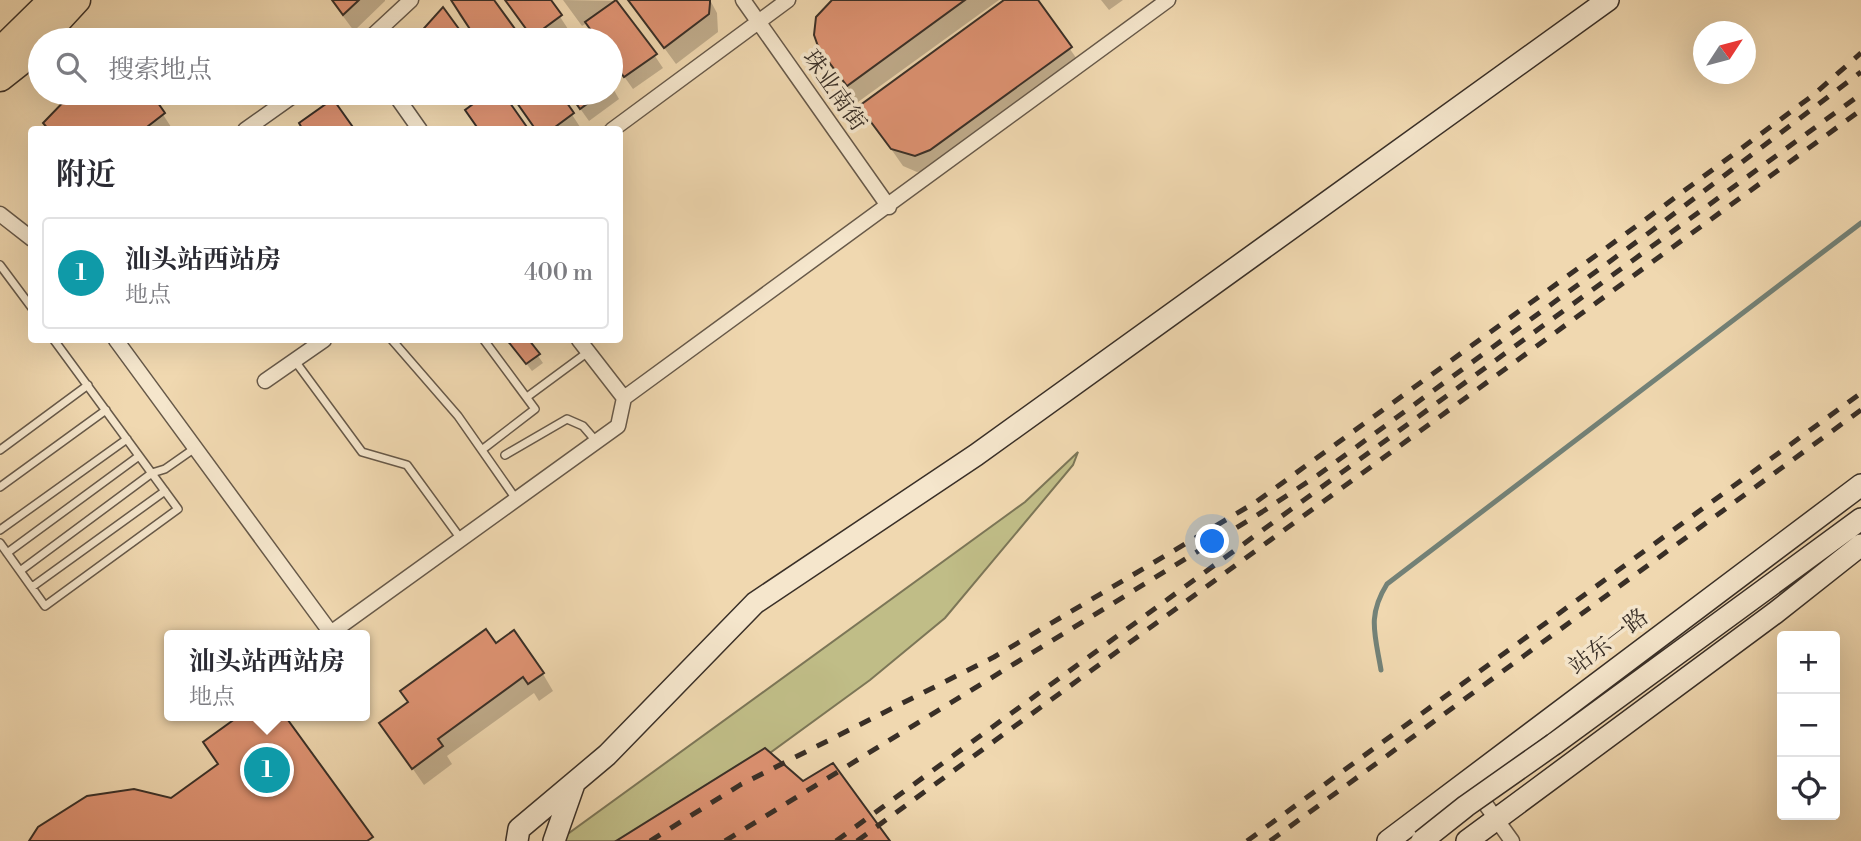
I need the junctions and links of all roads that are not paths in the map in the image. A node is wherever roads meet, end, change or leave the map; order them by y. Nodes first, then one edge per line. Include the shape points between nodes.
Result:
1 (52, 0) edge
2 (77, 0) edge
3 (96, 0) edge
4 (411, 0) edge
5 (743, 0) edge
6 (788, 0) edge
7 (1168, 0) edge
8 (1608, 0) edge
9 (759, 21) junction
10 (36, 28) edge
11 (49, 28) edge
12 (70, 28) edge
13 (381, 28) edge
14 (28, 41) edge
15 (28, 50) edge
16 (15, 63) edge
17 (0, 98) edge
18 (280, 105) edge
19 (402, 105) edge
20 (251, 126) edge
21 (417, 126) edge
22 (617, 126) edge
23 (889, 207) junction
24 (0, 214) edge
25 (28, 236) edge
26 (0, 265) edge
27 (28, 304) edge
28 (56, 343) edge
29 (118, 343) edge
30 (320, 343) edge
31 (394, 343) edge
32 (486, 343) edge
33 (581, 343) edge
34 (588, 352) junction
35 (295, 360) junction
36 (265, 381) dead end
37 (88, 385) junction
38 (527, 397) junction
39 (624, 398) junction
40 (106, 410) junction
41 (127, 439) junction
42 (596, 441) junction
43 (195, 448) junction
44 (482, 449) junction
45 (0, 450) edge
46 (505, 455) dead end
47 (139, 456) junction
48 (152, 473) junction
49 (1861, 485) edge
50 (0, 487) edge
51 (164, 491) junction
52 (516, 499) junction
53 (1861, 519) edge
54 (0, 530) edge
55 (461, 539) junction
56 (0, 543) edge
57 (1861, 545) edge
58 (7, 553) junction
59 (20, 570) junction
60 (32, 587) junction
61 (326, 630) edge
62 (335, 630) edge
63 (1468, 778) junction
64 (575, 782) junction
65 (1497, 820) junction
66 (517, 841) edge
67 (554, 841) edge
68 (1388, 841) edge
69 (1422, 841) edge
70 (1467, 841) edge
71 (1489, 841) edge
72 (1512, 841) edge

1 - 10 highway
2 - 11 highway
3 - 12 highway
4 - 13 street
5 - 9 street, 珠业南街
6 - 9 street
7 - 23 street
8 - 64 street via 988,447 755,603
9 - 22 street
9 - 23 street, 珠业南街
14 - 16 highway
15 - 16 highway
16 - 17 highway
18 - 20 street
19 - 21 street
23 - 39 street
24 - 25 street
26 - 27 lane
28 - 37 lane
29 - 43 street
30 - 35 street
31 - 44 lane
32 - 38 lane
33 - 34 street
34 - 38 lane
34 - 39 street
35 - 36 street
35 - 55 lane via 362,452 407,466
37 - 40 lane
37 - 45 lane
38 - 44 lane via 536,409
39 - 42 street via 618,426
40 - 41 lane
40 - 50 lane
41 - 47 lane
41 - 54 lane
42 - 46 lane via 583,426 567,419
42 - 52 street
43 - 48 lane via 165,470
43 - 61 street
44 - 52 lane
47 - 48 lane
47 - 58 lane
48 - 51 lane
48 - 59 lane
49 - 63 street, 站东一路
51 - 60 lane
51 - 60 lane via 178,509 45,606
52 - 55 street
53 - 69 street, bridge
55 - 62 street
56 - 58 lane
57 - 65 street
58 - 59 lane
59 - 60 lane
63 - 65 street
63 - 68 street, 站东一路
64 - 66 street via 519,829
64 - 67 street
65 - 70 street
65 - 71 street
65 - 72 street

